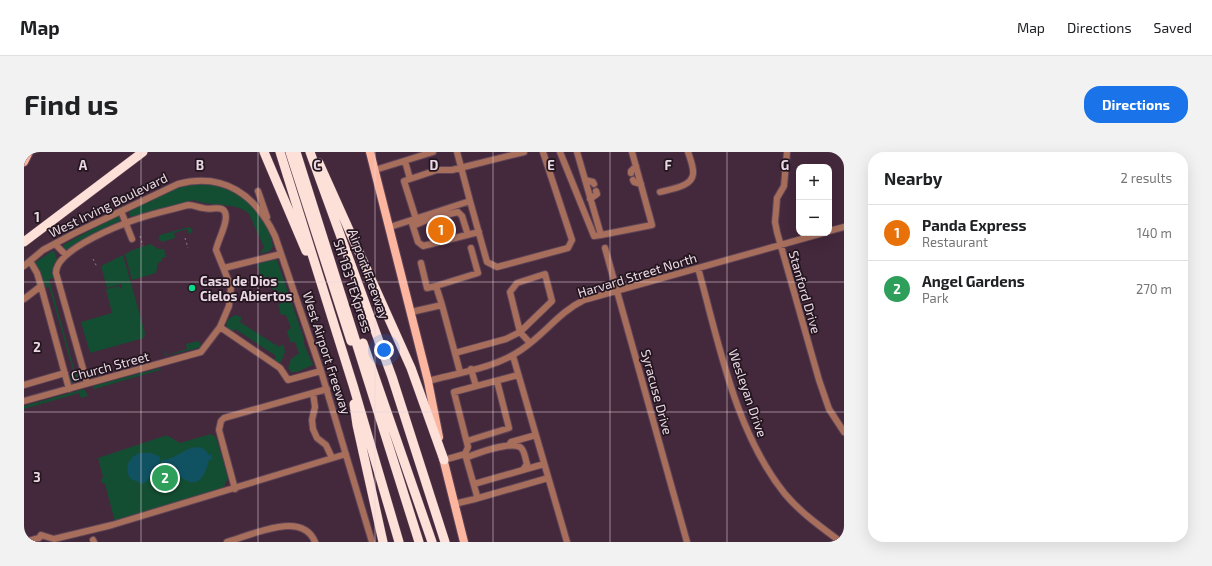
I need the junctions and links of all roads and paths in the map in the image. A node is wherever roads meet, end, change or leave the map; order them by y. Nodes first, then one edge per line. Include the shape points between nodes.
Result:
1 (29, 152) edge
2 (143, 152) edge
3 (264, 152) edge
4 (280, 152) edge
5 (290, 152) edge
6 (296, 152) edge
7 (311, 152) edge
8 (370, 152) edge
9 (433, 152) edge
10 (457, 152) edge
11 (524, 152) edge
12 (543, 152) edge
13 (560, 152) edge
14 (577, 152) edge
15 (632, 152) edge
16 (688, 152) edge
17 (787, 152) edge
18 (405, 161) junction
19 (24, 162) edge
20 (636, 166) junction
21 (462, 168) junction
22 (375, 170) junction
23 (631, 173) dead end
24 (410, 179) junction
25 (585, 180) junction
26 (633, 180) dead end
27 (209, 181) joint
28 (594, 184) dead end
29 (641, 184) junction
30 (258, 191) dead end
31 (596, 191) dead end
32 (660, 192) dead end
33 (590, 199) junction
34 (470, 201) junction
35 (121, 211) junction
36 (268, 221) junction
37 (126, 222) junction
38 (413, 222) junction
39 (390, 227) junction
40 (844, 227) edge
41 (832, 230) edge
42 (479, 232) junction
43 (468, 235) junction
44 (601, 235) junction
45 (140, 236) dead end
46 (812, 236) edge
47 (132, 238) dead end
48 (185, 238) dead end
49 (24, 242) edge
50 (55, 244) junction
51 (780, 245) junction
52 (143, 246) dead end
53 (188, 248) dead end
54 (471, 248) dead end
55 (605, 248) dead end
56 (281, 254) junction
57 (66, 255) junction
58 (92, 259) dead end
59 (30, 261) junction
60 (421, 263) dead end
61 (24, 266) edge
62 (96, 267) dead end
63 (224, 268) junction
64 (698, 268) junction
65 (318, 276) junction
66 (41, 286) junction
67 (436, 286) junction
68 (618, 290) junction
69 (342, 293) junction
70 (24, 299) edge
71 (442, 306) junction
72 (411, 312) junction
73 (220, 327) junction
74 (520, 332) junction
75 (530, 343) junction
76 (455, 353) junction
77 (513, 356) junction
78 (471, 369) junction
79 (321, 371) junction
80 (460, 372) junction
81 (65, 373) junction
82 (518, 375) junction
83 (497, 380) junction
84 (428, 381) junction
85 (88, 384) junction
86 (24, 385) edge
87 (353, 385) junction
88 (476, 386) junction
89 (69, 388) junction
90 (327, 389) junction
91 (313, 393) junction
92 (24, 401) edge
93 (844, 432) edge
94 (536, 435) junction
95 (467, 441) junction
96 (509, 445) junction
97 (346, 454) junction
98 (466, 456) junction
99 (332, 458) junction
100 (444, 460) junction
101 (544, 464) junction
102 (523, 470) junction
103 (548, 478) junction
104 (474, 484) junction
105 (235, 489) junction
106 (475, 499) junction
107 (454, 504) junction
108 (24, 542) edge
109 (227, 542) edge
110 (315, 542) edge
111 (372, 542) edge
112 (383, 542) edge
113 (399, 542) edge
114 (412, 542) edge
115 (419, 542) edge
116 (432, 542) edge
117 (445, 542) edge
118 (464, 542) edge
119 (567, 542) edge
120 (687, 542) edge
121 (840, 542) edge

1 - 19 main road
2 - 49 highway
3 - 65 highway via 297,234
4 - 65 highway
5 - 114 highway, SH 183 TEXpress
6 - 69 highway, SH 183 TEXpress
7 - 100 highway via 328,181 411,368
7 - 117 highway, Airport Freeway via 390,370
8 - 22 main road
9 - 18 street
10 - 21 street
11 - 21 street
12 - 42 street via 572,240 568,248 497,267 488,262
13 - 44 street via 594,236
14 - 25 street
15 - 20 street
16 - 32 street via 693,174 691,179 684,185
17 - 51 street, Stanford Drive via 784,186 778,198 775,222
18 - 22 street
18 - 24 street
20 - 23 street
20 - 29 street
21 - 24 street via 437,170
21 - 34 street
22 - 39 main road
24 - 38 street via 404,181
25 - 28 street
25 - 33 street
26 - 29 street
27 - 35 street, West Irving Boulevard via 178,184
27 - 36 street, West Airport Freeway via 241,192
29 - 44 street via 652,225
30 - 36 street
31 - 33 street via 597,194
33 - 44 street
34 - 38 street
34 - 42 street
35 - 37 street
35 - 50 street, West Irving Boulevard
36 - 56 street, West Airport Freeway
37 - 47 street
37 - 57 street via 76,247
37 - 63 street via 188,205 222,209 226,221 216,250
38 - 39 street
38 - 43 street via 458,212 462,216
38 - 43 street via 418,242 423,246
39 - 72 main road
40 - 41 street
42 - 43 street
45 - 52 path
46 - 51 street, Harvard Street North
48 - 53 path
50 - 57 street
50 - 59 street, West Irving Boulevard
51 - 64 street, Harvard Street North
51 - 93 street, Stanford Drive via 819,380 829,409
54 - 67 street via 478,273
55 - 68 street, Syracuse Drive
56 - 63 street
56 - 79 street, West Airport Freeway
57 - 85 street via 58,265 56,273
58 - 62 path
59 - 61 street, West Irving Boulevard
59 - 66 street
60 - 67 street via 427,288
63 - 73 street via 231,287 229,306
64 - 68 street, Harvard Street North
64 - 121 street, Wesleyan Drive via 736,402 755,448 787,495 808,517
65 - 87 highway
66 - 70 street
66 - 81 street
67 - 71 street
68 - 75 street, Harvard Street North via 575,305
68 - 120 street, Syracuse Drive
69 - 115 highway, SH 183 TEXpress
69 - 116 highway via 361,335
71 - 72 street
71 - 76 street
72 - 84 main road
73 - 79 street via 280,368 288,380
73 - 85 street, Church Street via 201,352
74 - 74 street via 552,301 545,274 517,283 510,292
74 - 75 street
74 - 76 street via 506,339
75 - 77 street, Harvard Street North
76 - 80 street
77 - 78 street, Harvard Street North
77 - 82 street
78 - 80 street, Harvard Street North
78 - 88 street
79 - 90 street, West Airport Freeway
80 - 84 street, Harvard Street North
81 - 86 street
81 - 89 street
82 - 83 street
82 - 94 street
83 - 88 street
83 - 95 street via 510,428
84 - 100 main road
85 - 89 street, Church Street
87 - 112 highway via 357,425
87 - 113 highway
88 - 95 street via 454,392
89 - 92 street, Church Street
90 - 91 street
90 - 97 street, West Airport Freeway
91 - 99 street via 315,408 312,429 326,445
91 - 105 street via 221,421 219,430
94 - 96 street via 511,442
94 - 101 street
95 - 98 street
96 - 98 street
96 - 102 street via 519,446 523,450 527,464
97 - 99 street
97 - 111 street, West Airport Freeway
98 - 100 street
98 - 104 street
99 - 105 street
100 - 107 main road
101 - 102 street
101 - 103 street
102 - 104 street
103 - 106 street
103 - 119 street
104 - 106 street via 477,496
105 - 108 street via 112,525 54,539 41,535 39,538
106 - 107 street
107 - 118 main road
109 - 110 street via 288,525 307,530

